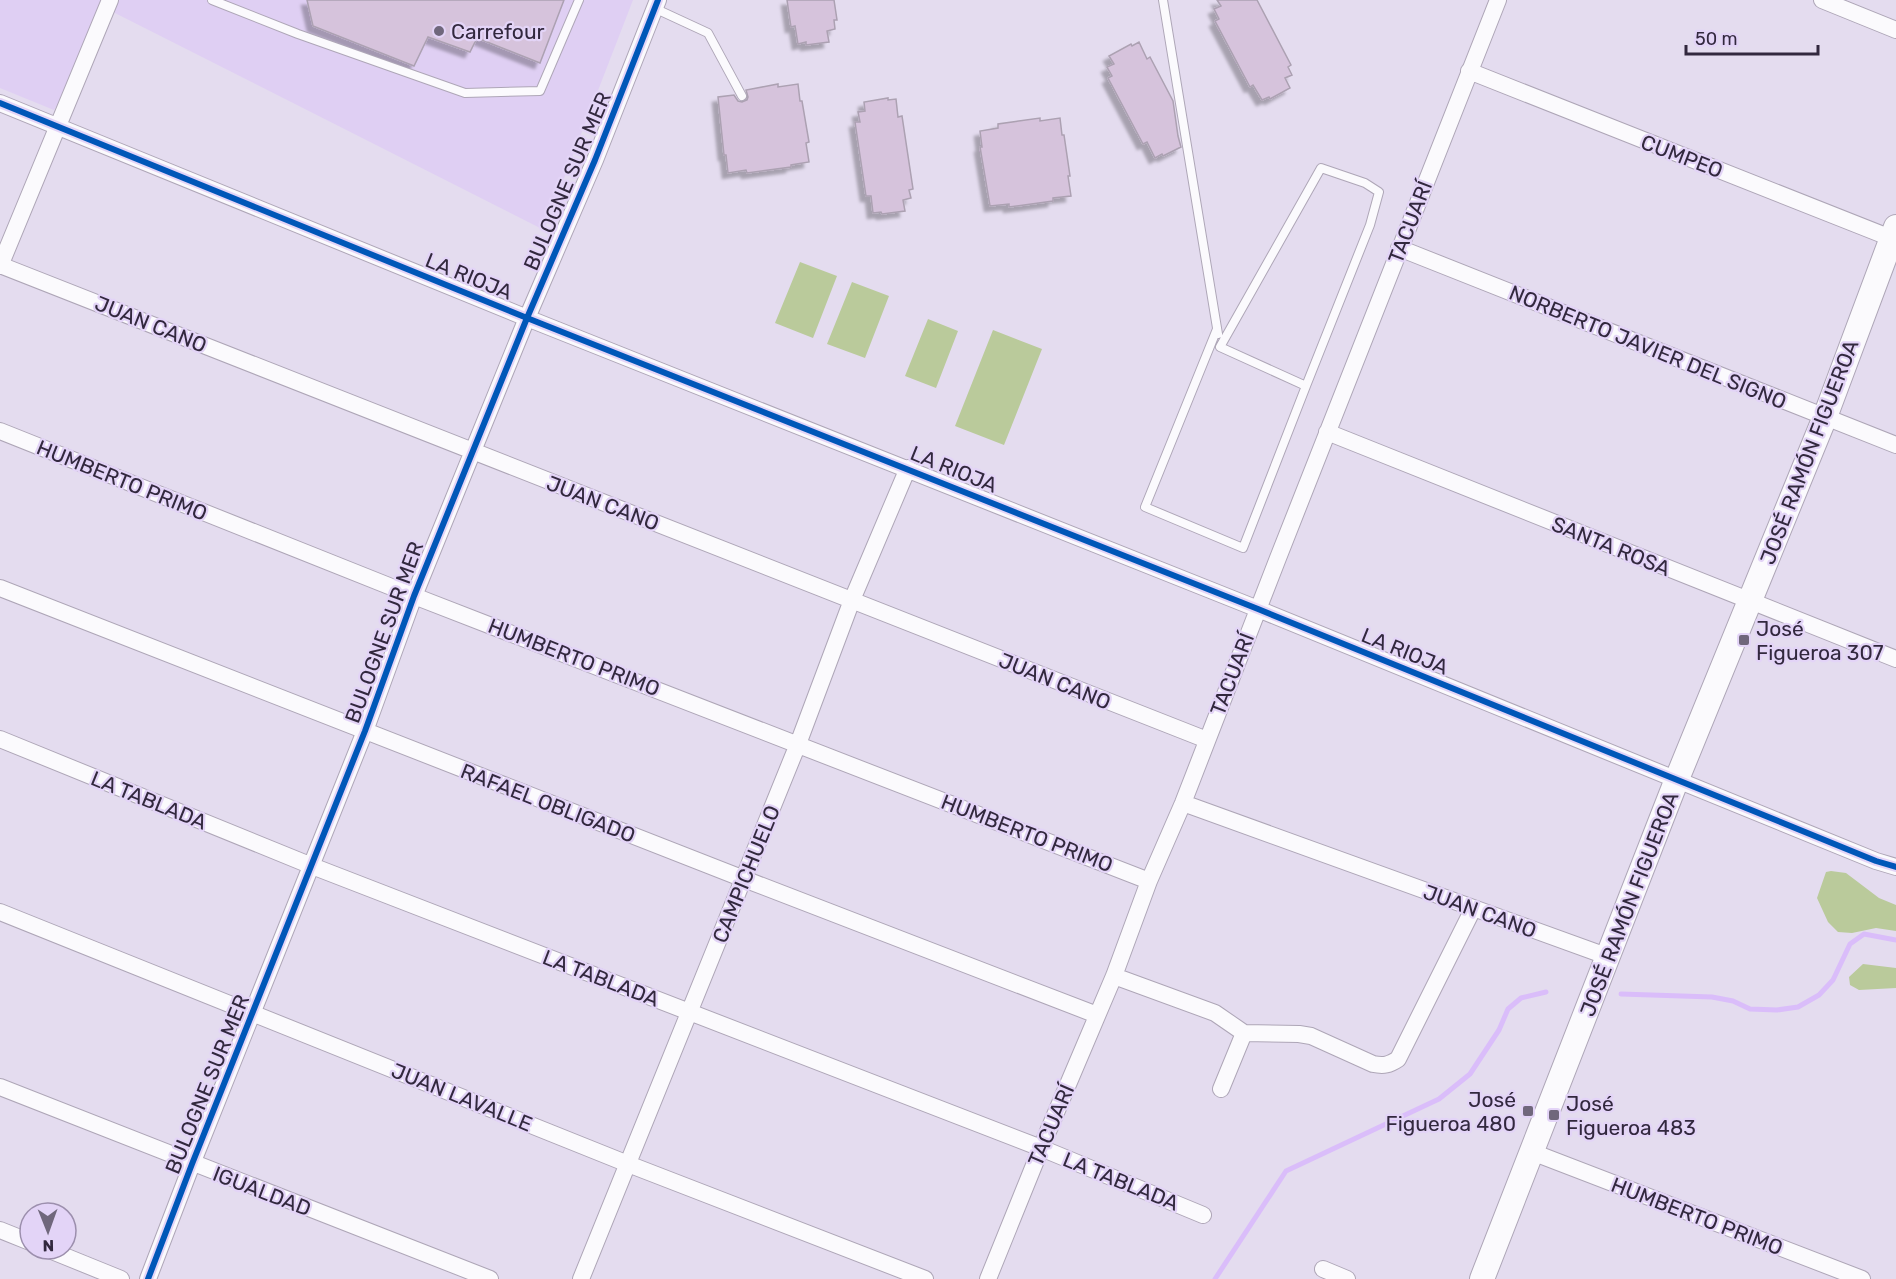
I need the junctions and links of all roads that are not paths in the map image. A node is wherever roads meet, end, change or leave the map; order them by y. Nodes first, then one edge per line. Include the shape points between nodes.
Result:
1 (110, 0) edge
2 (212, 0) edge
3 (579, 0) edge
4 (1163, 0) edge
5 (1498, 0) edge
6 (1822, 0) edge
7 (656, 4) edge
8 (1896, 30) edge
9 (1468, 71) junction
10 (742, 96) dead end
11 (0, 103) edge
12 (57, 125) junction
13 (1895, 235) edge
14 (1399, 248) junction
15 (0, 265) edge
16 (527, 318) junction
17 (1217, 329) junction
18 (1220, 347) junction
19 (1306, 386) junction
20 (1825, 417) junction
21 (0, 431) edge
22 (1327, 432) junction
23 (1896, 445) edge
24 (472, 452) junction
25 (908, 468) junction
26 (0, 588) edge
27 (414, 596) junction
28 (852, 600) junction
29 (1750, 602) junction
30 (1258, 609) junction
31 (1896, 659) edge
32 (365, 731) junction
33 (0, 739) edge
34 (1207, 740) junction
35 (798, 744) junction
36 (1677, 779) junction
37 (1183, 802) junction
38 (312, 866) junction
39 (1896, 867) edge
40 (744, 879) junction
41 (1149, 880) junction
42 (1473, 909) junction
43 (0, 912) edge
44 (1609, 957) junction
45 (1114, 976) junction
46 (690, 1012) junction
47 (253, 1014) junction
48 (1097, 1015) junction
49 (1244, 1033) junction
50 (0, 1087) edge
51 (1221, 1089) dead end
52 (1041, 1148) junction
53 (1532, 1152) junction
54 (192, 1164) junction
55 (628, 1164) junction
56 (1203, 1215) dead end
57 (0, 1230) edge
58 (18, 1237) edge
59 (77, 1261) edge
60 (1323, 1269) dead end
61 (121, 1279) edge
62 (148, 1279) edge
63 (490, 1279) edge
64 (581, 1279) edge
65 (925, 1279) edge
66 (988, 1279) edge
67 (1347, 1279) edge
68 (1482, 1279) edge
69 (1862, 1279) edge

1 - 12 street
2 - 3 lane via 465,93 540,92
4 - 17 lane
5 - 9 street, TACUARÍ
6 - 8 street
7 - 10 lane via 708,33
7 - 16 street, BULOGNE SUR MER
9 - 13 street, CUMPEO
9 - 14 street, TACUARÍ
11 - 12 street, LA RIOJA
12 - 15 street
12 - 16 street, LA RIOJA
13 - 20 main road, JOSÉ RAMÓN FIGUEROA
14 - 20 street, NORBERTO JAVIER DEL SIGNO
14 - 22 street, TACUARÍ
15 - 24 street, JUAN CANO
16 - 24 street, BULOGNE SUR MER
16 - 25 street, LA RIOJA
17 - 18 lane
17 - 19 lane via 1145,507 1243,548
18 - 19 lane
18 - 19 lane via 1321,168 1365,183 1379,192 1371,225
20 - 23 street, NORBERTO JAVIER DEL SIGNO
20 - 29 main road, JOSÉ RAMÓN FIGUEROA
21 - 27 street, HUMBERTO PRIMO
22 - 29 street, SANTA ROSA
22 - 30 street, TACUARÍ
24 - 27 street, BULOGNE SUR MER
24 - 28 street, JUAN CANO
25 - 28 street, CAMPICHUELO
25 - 30 street, LA RIOJA
26 - 32 street, RAFAEL OBLIGADO
27 - 32 street, BULOGNE SUR MER
27 - 35 street, HUMBERTO PRIMO
28 - 34 street, JUAN CANO
28 - 35 street, CAMPICHUELO
29 - 31 street, SANTA ROSA
29 - 36 main road, JOSÉ RAMÓN FIGUEROA
30 - 34 street, TACUARÍ
30 - 36 street, LA RIOJA
32 - 38 street, BULOGNE SUR MER
32 - 40 street, RAFAEL OBLIGADO
33 - 38 street, LA TABLADA
34 - 37 street, TACUARÍ
35 - 40 street, CAMPICHUELO
35 - 41 street, HUMBERTO PRIMO
36 - 39 street, LA RIOJA
36 - 44 main road, JOSÉ RAMÓN FIGUEROA
37 - 41 street, TACUARÍ
37 - 42 street, JUAN CANO
38 - 46 street, LA TABLADA
38 - 47 street, BULOGNE SUR MER
40 - 46 street, CAMPICHUELO
40 - 48 street, RAFAEL OBLIGADO
41 - 45 street, TACUARÍ
42 - 44 street, JUAN CANO
42 - 49 street via 1398,1059 1391,1064 1373,1064 1311,1036
43 - 47 street, JUAN LAVALLE
44 - 53 main road, JOSÉ RAMÓN FIGUEROA
45 - 48 street, TACUARÍ
45 - 49 street via 1215,1013
46 - 52 street, LA TABLADA
46 - 55 street, CAMPICHUELO
47 - 54 street, BULOGNE SUR MER
47 - 55 street, JUAN LAVALLE
48 - 52 street, TACUARÍ
49 - 51 street
50 - 54 street, IGUALDAD
52 - 56 street, LA TABLADA
52 - 66 street, TACUARÍ
53 - 68 main road, JOSÉ RAMÓN FIGUEROA
53 - 69 street, HUMBERTO PRIMO
54 - 62 street, BULOGNE SUR MER
54 - 63 street, IGUALDAD
55 - 64 street, CAMPICHUELO
55 - 65 street, JUAN LAVALLE
57 - 58 street
59 - 61 street
60 - 67 street

